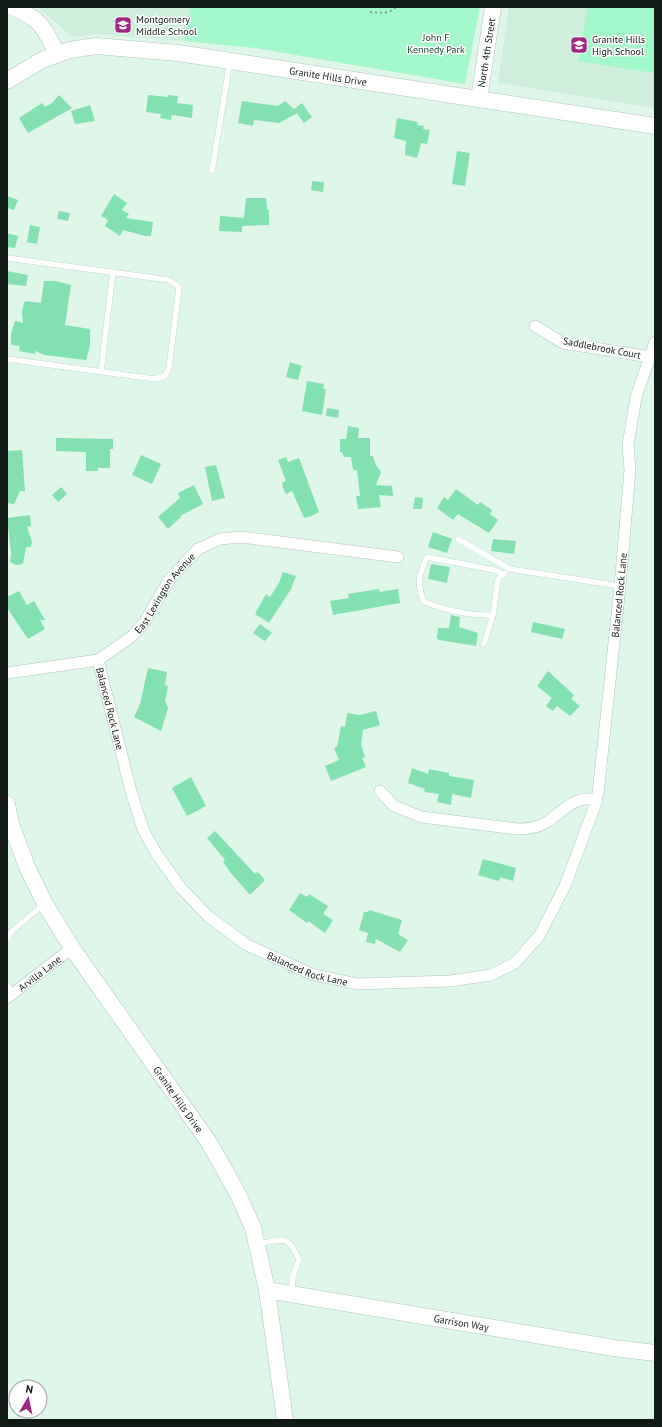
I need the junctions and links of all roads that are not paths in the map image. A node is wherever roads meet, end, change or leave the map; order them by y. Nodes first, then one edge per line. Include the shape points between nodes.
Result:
1 (12, 7) edge
2 (494, 7) edge
3 (57, 54) junction
4 (230, 61) junction
5 (7, 81) edge
6 (479, 99) junction
7 (655, 126) edge
8 (212, 171) dead end
9 (7, 258) edge
10 (113, 272) junction
11 (535, 326) dead end
12 (655, 342) edge
13 (650, 357) junction
14 (7, 359) edge
15 (101, 371) junction
16 (458, 539) dead end
17 (398, 557) dead end
18 (510, 569) junction
19 (504, 574) junction
20 (620, 586) junction
21 (493, 615) junction
22 (484, 644) dead end
23 (98, 660) junction
24 (7, 673) edge
25 (380, 791) dead end
26 (598, 797) junction
27 (7, 804) edge
28 (45, 904) junction
29 (7, 939) edge
30 (72, 948) junction
31 (9, 992) edge
32 (256, 1244) junction
33 (267, 1290) junction
34 (292, 1294) junction
35 (655, 1353) edge
36 (285, 1420) edge

1 - 3 street via 29,15 44,27
2 - 6 street, North 4th Street
3 - 4 street, Granite Hills Drive via 96,46 178,53
3 - 5 street, Granite Hills Drive via 28,67
4 - 6 street, Granite Hills Drive
4 - 8 lane
6 - 7 street, Granite Hills Drive
9 - 10 lane
10 - 15 lane
10 - 15 lane via 169,280 179,287 170,368 165,376 155,379
11 - 13 street, Saddlebrook Court via 564,343
12 - 13 street, Balanced Rock Lane
13 - 20 street, Balanced Rock Lane via 636,397 628,445 630,470
14 - 15 lane
16 - 18 lane
17 - 23 street, East Lexington Avenue via 241,537 220,539 198,548 169,580 144,623
18 - 19 lane
18 - 20 lane
19 - 21 lane via 498,579
19 - 21 lane via 427,557 420,572 418,588 424,602 477,616
20 - 26 street, Balanced Rock Lane
21 - 22 lane
23 - 24 street, East Lexington Avenue
23 - 26 street, Balanced Rock Lane via 132,795 143,829 156,853 181,888 209,917 246,945 312,974 357,984 450,981 491,975 515,963 539,936 565,886
25 - 26 street via 394,806 422,817 517,829 528,829 547,822 580,799
27 - 28 street, Granite Hills Drive via 11,824 27,867
28 - 29 lane via 12,931
28 - 30 street, Granite Hills Drive
30 - 31 street, Arvilla Lane
30 - 32 street, Granite Hills Drive via 210,1144 238,1194 253,1228
32 - 33 street, Granite Hills Drive
32 - 34 lane via 283,1239 290,1242 299,1260 293,1275
33 - 34 street, Garrison Way
33 - 36 street, Granite Hills Drive
34 - 35 street, Garrison Way

